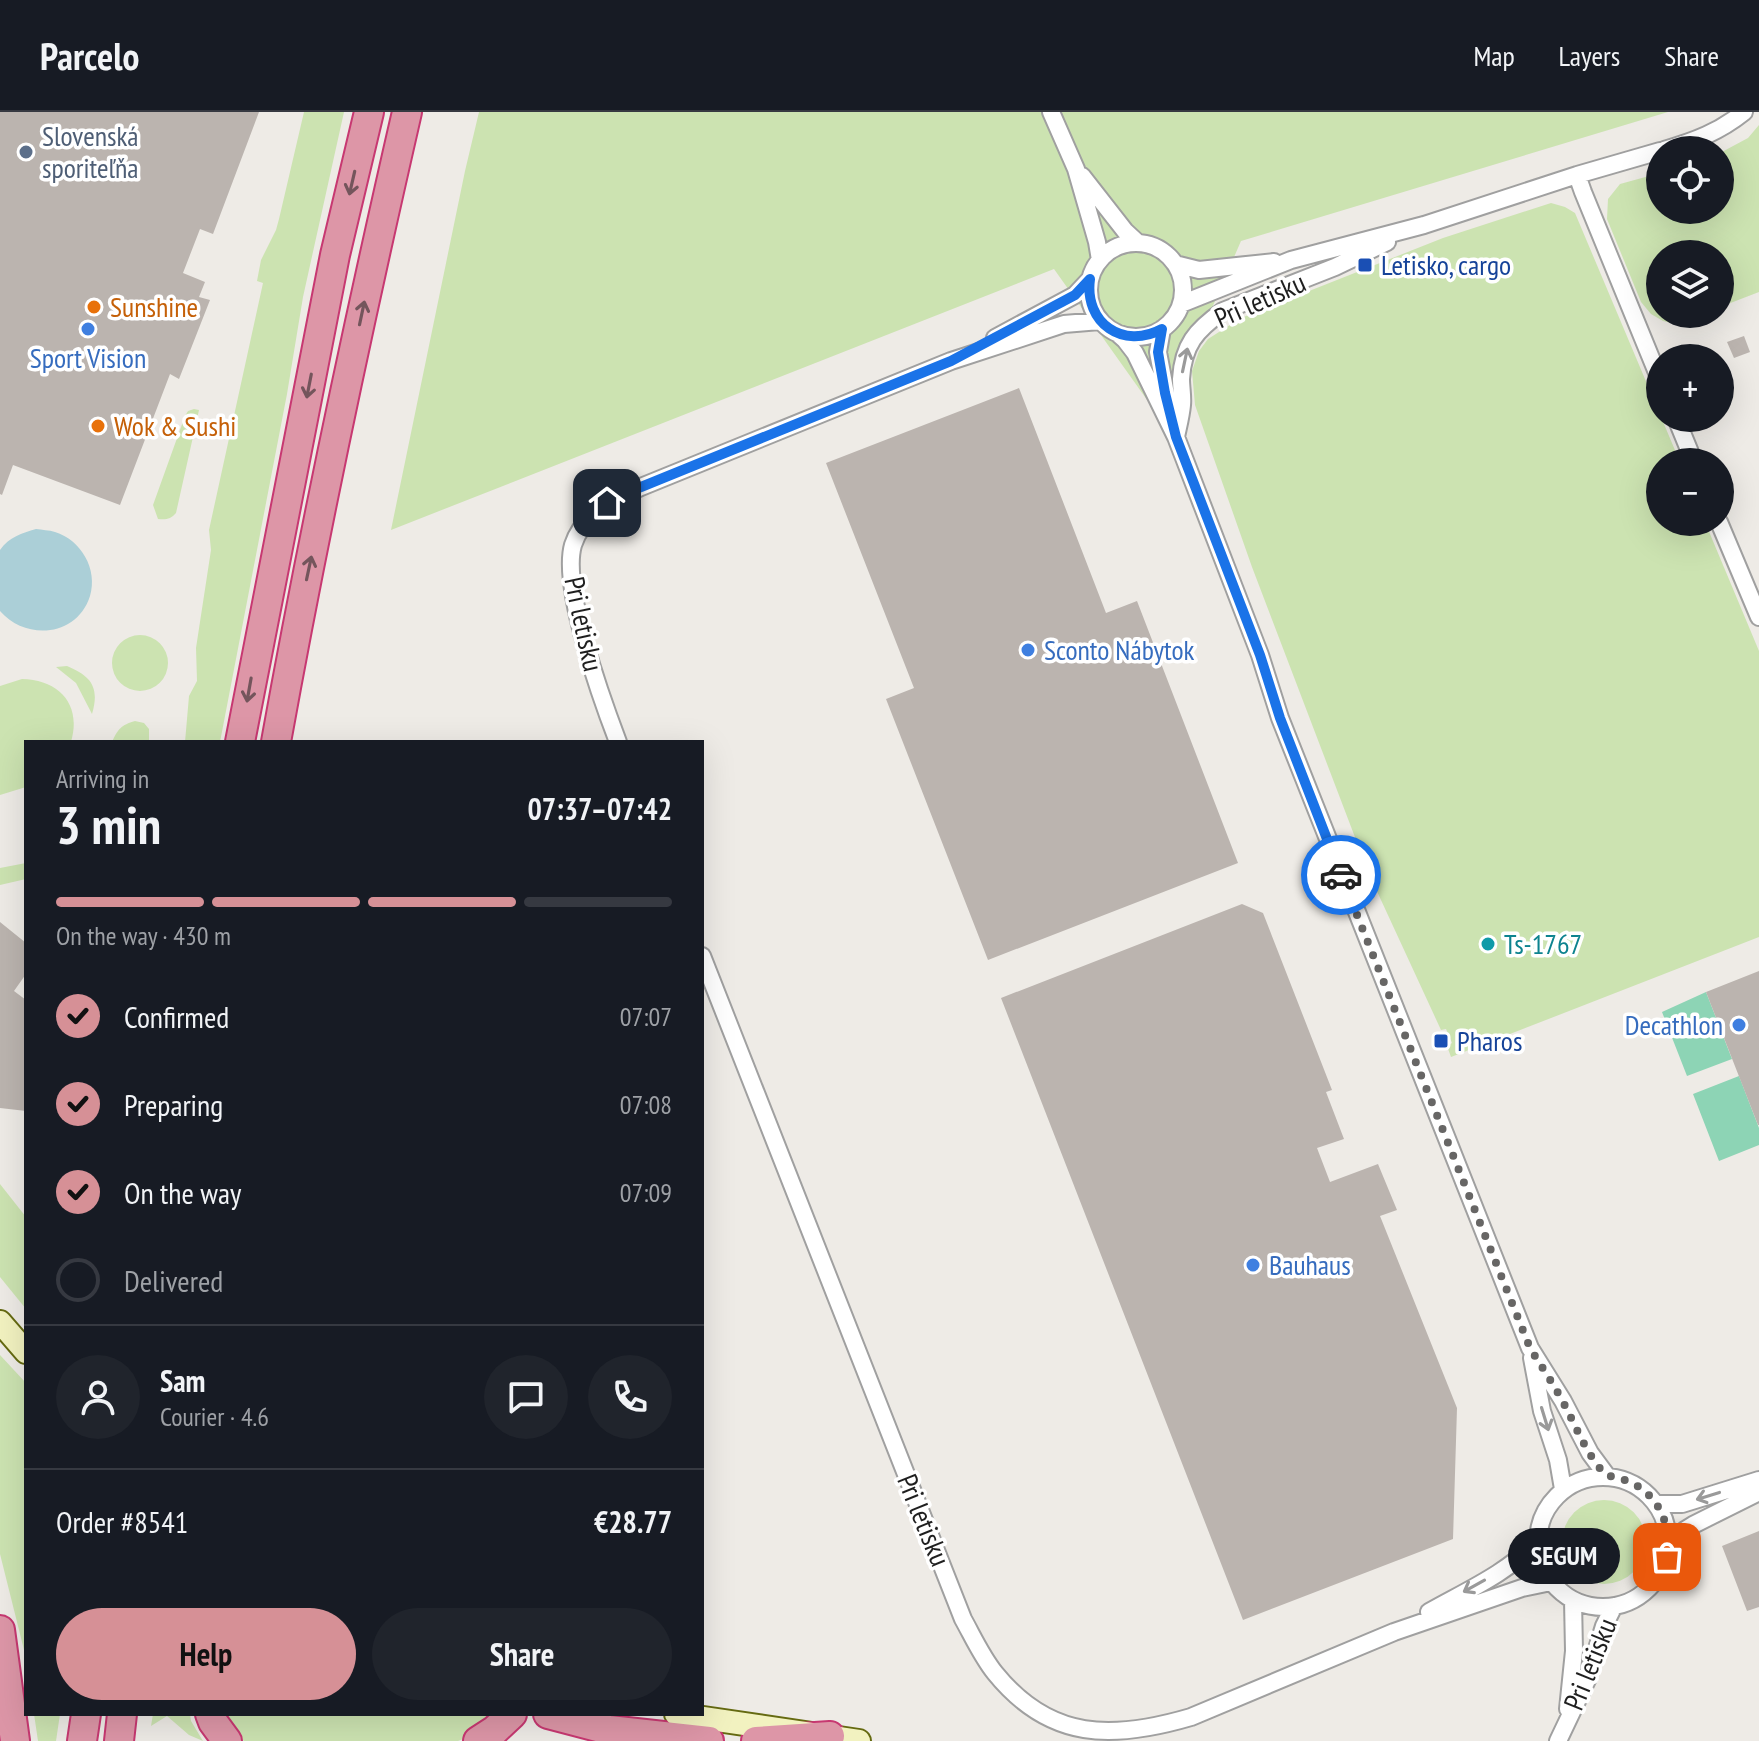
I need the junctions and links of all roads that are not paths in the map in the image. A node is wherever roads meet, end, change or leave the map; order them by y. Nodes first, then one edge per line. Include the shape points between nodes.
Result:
1 (369, 112) edge
2 (407, 112) edge
3 (1051, 112) edge
4 (1744, 112) edge
5 (1707, 136) edge
6 (1646, 156) edge
7 (1076, 169) junction
8 (1577, 175) junction
9 (1424, 225) junction
10 (1138, 243) junction
11 (1100, 260) junction
12 (1291, 260) junction
13 (1175, 264) junction
14 (1090, 279) junction
15 (1181, 304) junction
16 (1100, 321) junction
17 (1162, 329) junction
18 (1117, 333) junction
19 (1646, 346) edge
20 (951, 361) junction
21 (1176, 437) junction
22 (1725, 536) edge
23 (1759, 617) edge
24 (240, 740) edge
25 (276, 740) edge
26 (617, 740) edge
27 (704, 961) edge
28 (0, 1322) edge
29 (1530, 1348) junction
30 (24, 1350) edge
31 (1607, 1476) junction
32 (1759, 1480) edge
33 (1563, 1489) junction
34 (1759, 1492) edge
35 (1657, 1504) junction
36 (1537, 1541) junction
37 (1668, 1546) junction
38 (1551, 1582) junction
39 (1573, 1600) junction
40 (1614, 1606) junction
41 (1394, 1632) junction
42 (1, 1639) edge
43 (86, 1716) edge
44 (122, 1716) edge
45 (211, 1716) edge
46 (510, 1716) edge
47 (556, 1716) edge
48 (690, 1716) edge
49 (1566, 1723) junction
50 (830, 1736) junction
51 (15, 1741) edge
52 (82, 1741) edge
53 (119, 1741) edge
54 (227, 1741) edge
55 (478, 1741) edge
56 (709, 1741) edge
57 (756, 1741) edge
58 (859, 1741) edge
59 (1558, 1741) edge

1 -> 24 highway via 335,255
25 -> 2 highway
3 - 7 street
4 - 5 street, Pri letisku
6 - 8 street, Pri letisku
7 - 10 street, Pri letisku
7 - 11 street
8 - 9 street, Pri letisku
8 - 19 street
9 - 12 street, Pri letisku
21 -> 9 street, Pri letisku via 1182,363 1186,349 1208,322
10 - 11 street via 1117,247
10 - 13 street, Pri letisku via 1156,248
11 - 14 street, Pri letisku
12 - 13 street, Pri letisku via 1210,269
12 - 15 street, Pri letisku
13 - 15 street, Pri letisku via 1182,279
14 - 16 street via 1089,297
14 - 20 street, Pri letisku via 1075,295
15 - 17 street, Pri letisku
16 - 18 street, Pri letisku
16 - 20 street, Pri letisku via 1064,324
17 - 18 street via 1135,337
17 - 21 street, Pri letisku via 1158,352
18 - 21 street, Pri letisku via 1135,353
20 - 26 street, Pri letisku via 641,487 607,503 585,523 573,547 571,575 593,673
21 - 29 street, Pri letisku via 1285,733
22 - 23 street
27 - 41 street, Pri letisku via 963,1619 1012,1693 1054,1721 1079,1729 1135,1731 1191,1717
28 - 30 main road
29 - 31 street, Pri letisku
29 -> 33 street, Pri letisku
31 - 33 street
31 - 35 street via 1630,1482
32 -> 35 street via 1682,1504
33 - 36 street via 1544,1512
34 - 37 street via 1693,1525
35 - 37 street
36 - 38 street
36 -> 41 street, Pri letisku via 1506,1568
37 - 40 street via 1652,1585
38 - 39 street
38 - 41 street, Pri letisku
39 - 40 street
39 - 49 street, Pri letisku
40 - 49 street, Pri letisku
42 - 51 highway
43 - 52 highway
44 - 53 highway
45 - 54 highway
46 - 55 highway
47 - 56 highway via 609,1730
48 - 50 main road
49 - 59 street, Pri letisku
50 - 57 highway
50 - 58 main road

